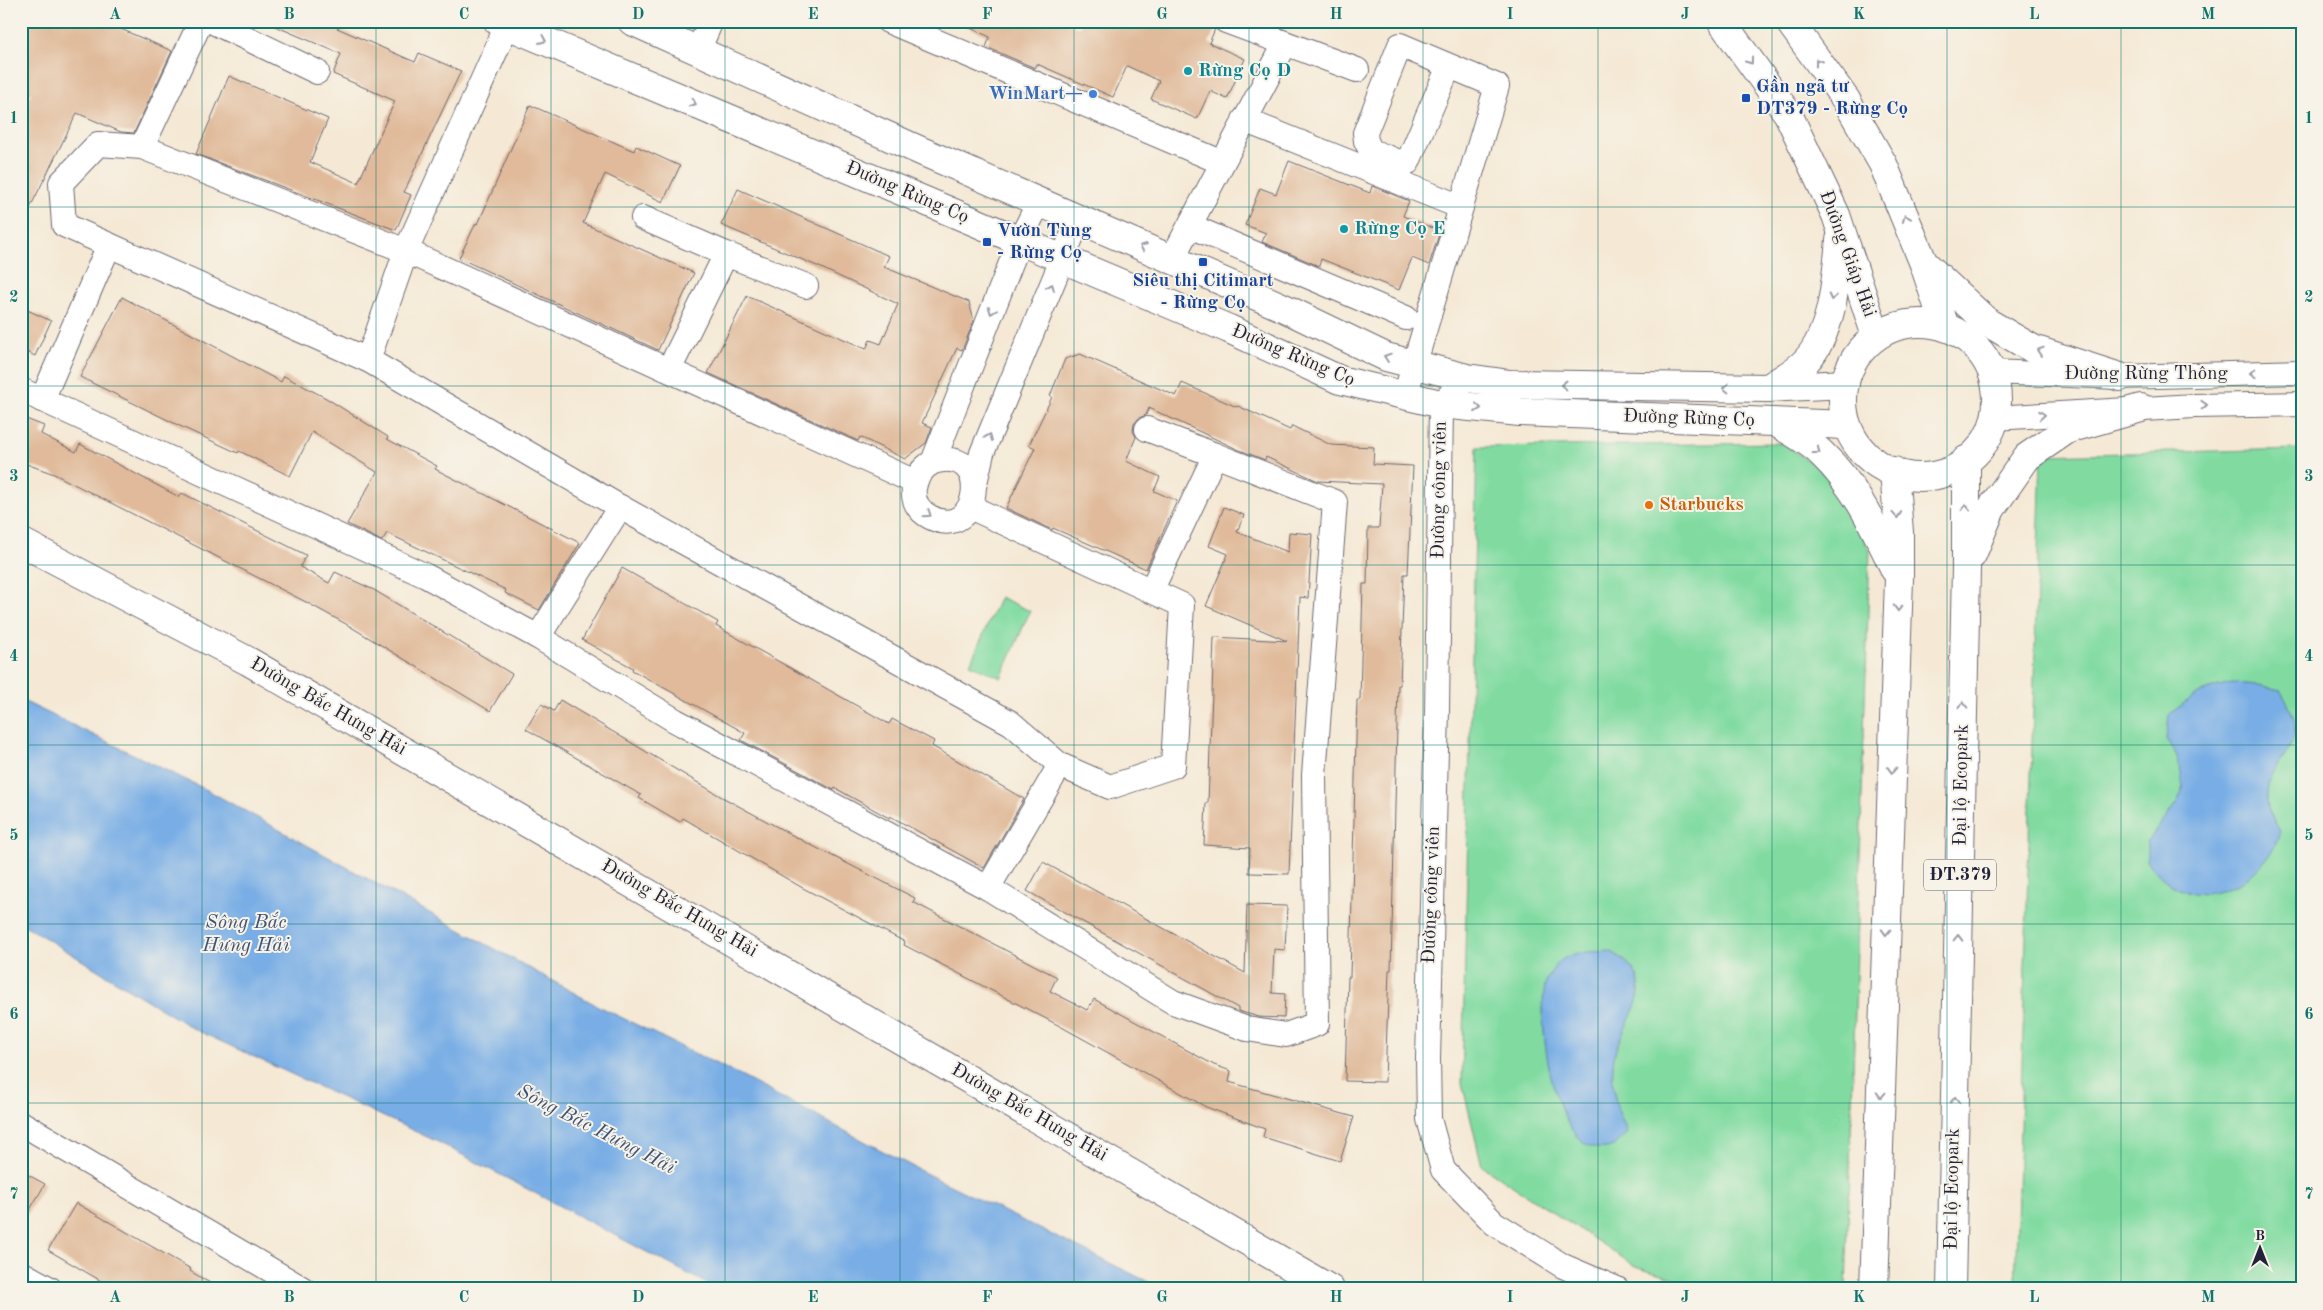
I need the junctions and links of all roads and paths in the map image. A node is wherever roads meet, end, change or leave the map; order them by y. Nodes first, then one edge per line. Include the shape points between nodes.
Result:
1 (201, 21) edge
2 (211, 21) edge
3 (632, 21) edge
4 (711, 21) edge
5 (888, 21) edge
6 (1226, 21) edge
7 (1721, 21) edge
8 (1789, 21) edge
9 (505, 23) edge
10 (1285, 44) junction
11 (698, 51) junction
12 (1449, 66) junction
13 (1356, 70) dead end
14 (317, 72) dead end
15 (1244, 120) junction
16 (142, 147) junction
17 (1221, 162) junction
18 (1039, 202) junction
19 (1461, 207) junction
20 (643, 218) dead end
21 (1080, 219) junction
22 (1190, 226) junction
23 (1841, 232) junction
24 (1020, 240) junction
25 (109, 246) junction
26 (406, 251) junction
27 (726, 254) junction
28 (1062, 258) junction
29 (1172, 259) junction
30 (1924, 264) junction
31 (806, 286) dead end
32 (1406, 318) dead end
33 (1945, 327) junction
34 (1876, 336) junction
35 (368, 360) junction
36 (1413, 364) junction
37 (669, 370) junction
38 (1991, 372) junction
39 (2302, 372) edge
40 (2120, 377) junction
41 (1467, 378) junction
42 (1845, 384) junction
43 (1768, 388) junction
44 (32, 395) edge
45 (1405, 396) junction
46 (1441, 404) junction
47 (2302, 404) edge
48 (2141, 408) junction
49 (1994, 418) junction
50 (1777, 423) junction
51 (1847, 425) junction
52 (1147, 428) dead end
53 (1215, 455) junction
54 (1966, 460) junction
55 (933, 462) junction
56 (1894, 471) junction
57 (915, 482) junction
58 (975, 483) junction
59 (620, 507) junction
60 (970, 507) junction
61 (21, 542) edge
62 (1966, 568) junction
63 (1899, 579) junction
64 (1150, 591) junction
65 (538, 637) junction
66 (1060, 765) junction
67 (988, 888) junction
68 (21, 1123) edge
69 (21, 1273) edge
70 (50, 1289) edge
71 (303, 1289) edge
72 (1330, 1289) edge
73 (1617, 1289) edge
74 (1874, 1289) edge
75 (1951, 1289) edge

1 - 16 street
2 - 14 street
3 - 11 main road, Đường Rừng Cọ
4 - 11 street
5 - 17 street
6 - 10 street
7 -> 23 main road, Đường Giáp Hải via 1788,114
30 -> 8 main road via 1884,164 1846,100
9 -> 24 main road, Đường Rừng Cọ
9 - 26 street
10 - 13 street
10 - 15 street
11 - 18 main road, Đường Rừng Cọ
12 - 12 street via 1408,162 1399,162 1371,151 1365,133 1400,45
12 - 19 street via 1497,86
15 - 17 street
15 - 19 street
16 - 25 street via 98,144 61,183 64,225
16 - 26 street
17 - 22 street
18 - 21 main road, Đường Rừng Cọ
18 - 24 street
19 - 36 street
20 - 27 street
21 - 28 street
29 -> 21 main road, Đường Rừng Cọ
22 - 29 street
22 - 32 street
23 - 34 main road, Đường Giáp Hải
23 -> 43 main road via 1836,281 1825,330 1806,362
24 - 28 main road, Đường Rừng Cọ
24 -> 55 street
25 - 35 street
25 - 44 street
26 - 35 street
26 - 37 street
27 - 31 street
27 - 37 street
28 - 45 main road, Đường Rừng Cọ via 1340,380
58 -> 28 street via 982,453
36 -> 29 main road, Đường Rừng Cọ via 1386,357 1282,306
30 - 33 main road
40 -> 30 main road via 2033,349 1987,322
33 - 34 main road via 1922,322 1898,326
33 - 38 main road via 1967,339 1985,358
34 - 42 main road via 1859,352 1848,369
35 - 59 street
36 - 41 main road, Đường Rừng Cọ
36 - 45 street
37 - 57 street
38 - 40 street, Đường Rừng Thông
38 - 49 main road via 1995,383
39 -> 40 street, Đường Rừng Thông
43 -> 41 main road, Đường Rừng Cọ via 1510,384
41 - 46 street
42 - 43 main road, Đường Rừng Cọ
42 - 51 main road via 1842,396
44 - 65 street via 426,576
45 - 46 main road, Đường Rừng Cọ
46 -> 50 main road, Đường Rừng Cọ via 1520,412
46 - 73 street, Đường công viên via 1429,1119 1443,1170 1494,1222 1563,1266
48 -> 47 street, Đường Rừng Thông
49 -> 48 street, Đường Rừng Thông
48 - 62 main road via 2068,429 2027,457 1991,509
49 - 54 main road via 1989,435
50 - 51 main road, Đường Rừng Cọ
50 -> 63 main road via 1821,453 1844,479 1869,513
51 - 56 main road via 1855,442 1873,461
52 - 53 street
53 - 64 street
53 - 67 street via 1335,502 1314,775 1317,1024 1286,1035 1247,1029 1173,1002
54 - 56 main road via 1950,471 1924,477
62 -> 54 main road, Đại lộ Ecopark / ĐT.379
55 - 57 street via 918,474
55 - 58 street via 955,461 968,470
56 -> 63 main road
57 -> 60 street via 915,499 924,514 932,518 949,521
58 - 60 street
59 - 65 street
59 - 66 street via 1011,723
60 - 64 street
61 - 72 main road, Đường Bắc Hưng Hải via 248,661
75 -> 62 main road, Đại lộ Ecopark / ĐT.379
63 -> 74 main road
64 - 66 street via 1182,605 1173,766 1110,787
65 - 67 street via 676,722
66 - 67 street
68 - 71 street
69 - 70 street

